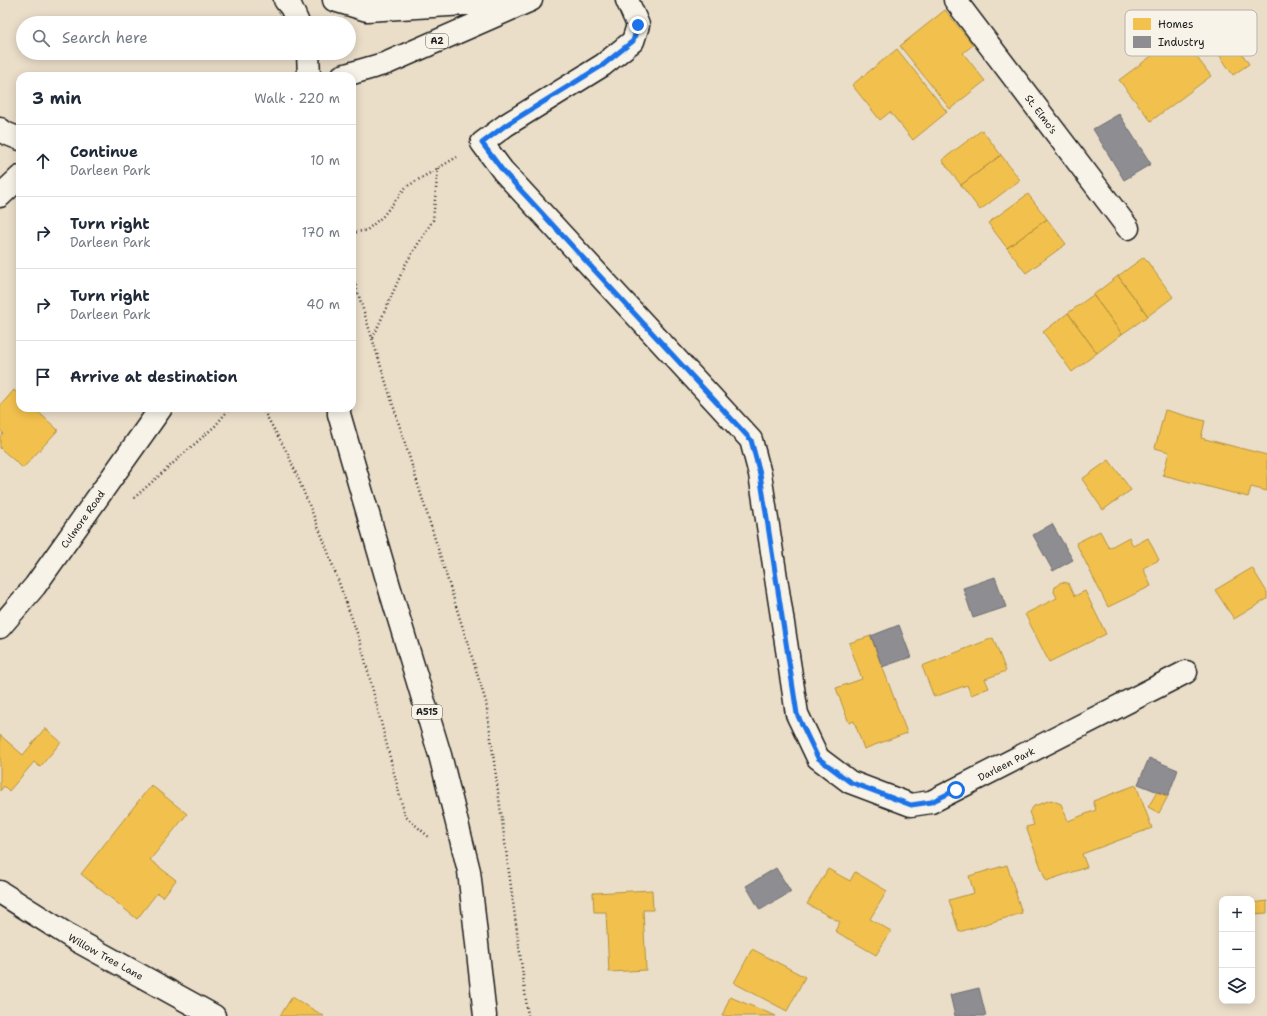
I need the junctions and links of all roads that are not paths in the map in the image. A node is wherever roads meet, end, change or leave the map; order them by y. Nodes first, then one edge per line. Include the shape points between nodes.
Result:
1 (285, 0) edge
2 (334, 0) edge
3 (530, 0) edge
4 (627, 0) edge
5 (955, 0) edge
6 (295, 16) edge
7 (308, 60) edge
8 (309, 72) edge
9 (356, 72) edge
10 (0, 129) edge
11 (16, 137) edge
12 (16, 181) edge
13 (0, 196) edge
14 (1128, 228) dead end
15 (158, 412) edge
16 (338, 412) edge
17 (0, 627) edge
18 (1186, 672) dead end
19 (0, 892) edge
20 (214, 1016) edge
21 (485, 1016) edge

1 - 6 main road
2 - 3 main road, A2 via 367,10
3 - 9 main road, A2 via 387,63
4 - 18 main road, Darleen Park via 638,25 633,41 603,65 506,125 482,143 503,171 751,440 760,474 797,714 818,758 850,782 911,805 931,802
5 - 14 main road, St. Elmo's
7 - 8 main road
10 - 11 main road
12 - 13 main road
15 - 17 main road, Culmore Road via 35,586
16 - 21 main road, A515 via 440,755 469,871
19 - 20 main road, Willow Tree Lane via 76,940

